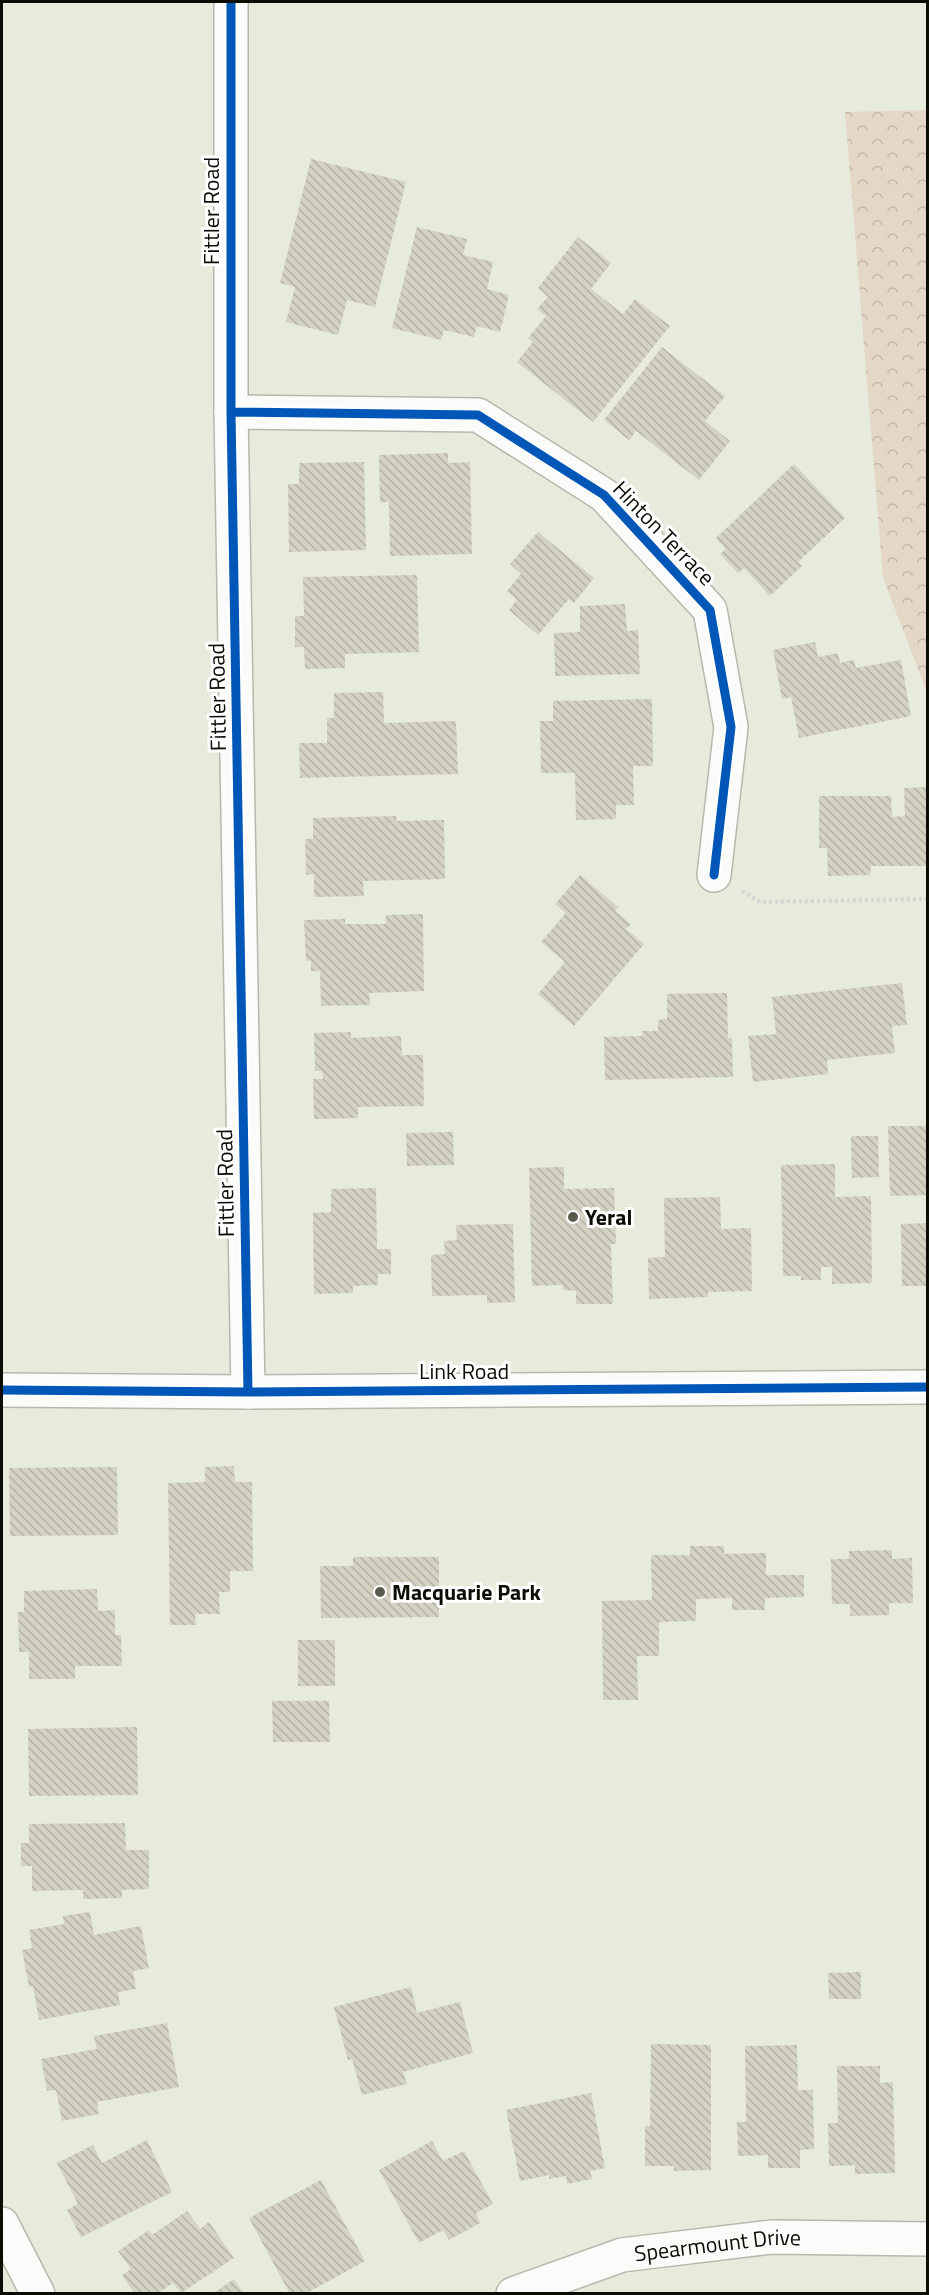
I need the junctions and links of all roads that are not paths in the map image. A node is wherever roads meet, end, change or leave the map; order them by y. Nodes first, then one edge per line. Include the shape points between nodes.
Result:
1 (231, 2) edge
2 (231, 412) junction
3 (727, 883) road end
4 (927, 1387) edge
5 (2, 1390) edge
6 (248, 1392) junction
7 (2, 2224) edge
8 (927, 2239) edge
9 (38, 2294) edge
10 (513, 2294) edge

1 - 2 street, Fittler Road
2 - 3 street, Hinton Terrace via 478,415 604,495 710,610 731,727
2 - 6 street, Fittler Road
4 - 6 street, Link Road
5 - 6 street, Link Road
7 - 9 street
8 - 10 street, Spearmount Drive via 772,2237 622,2255

